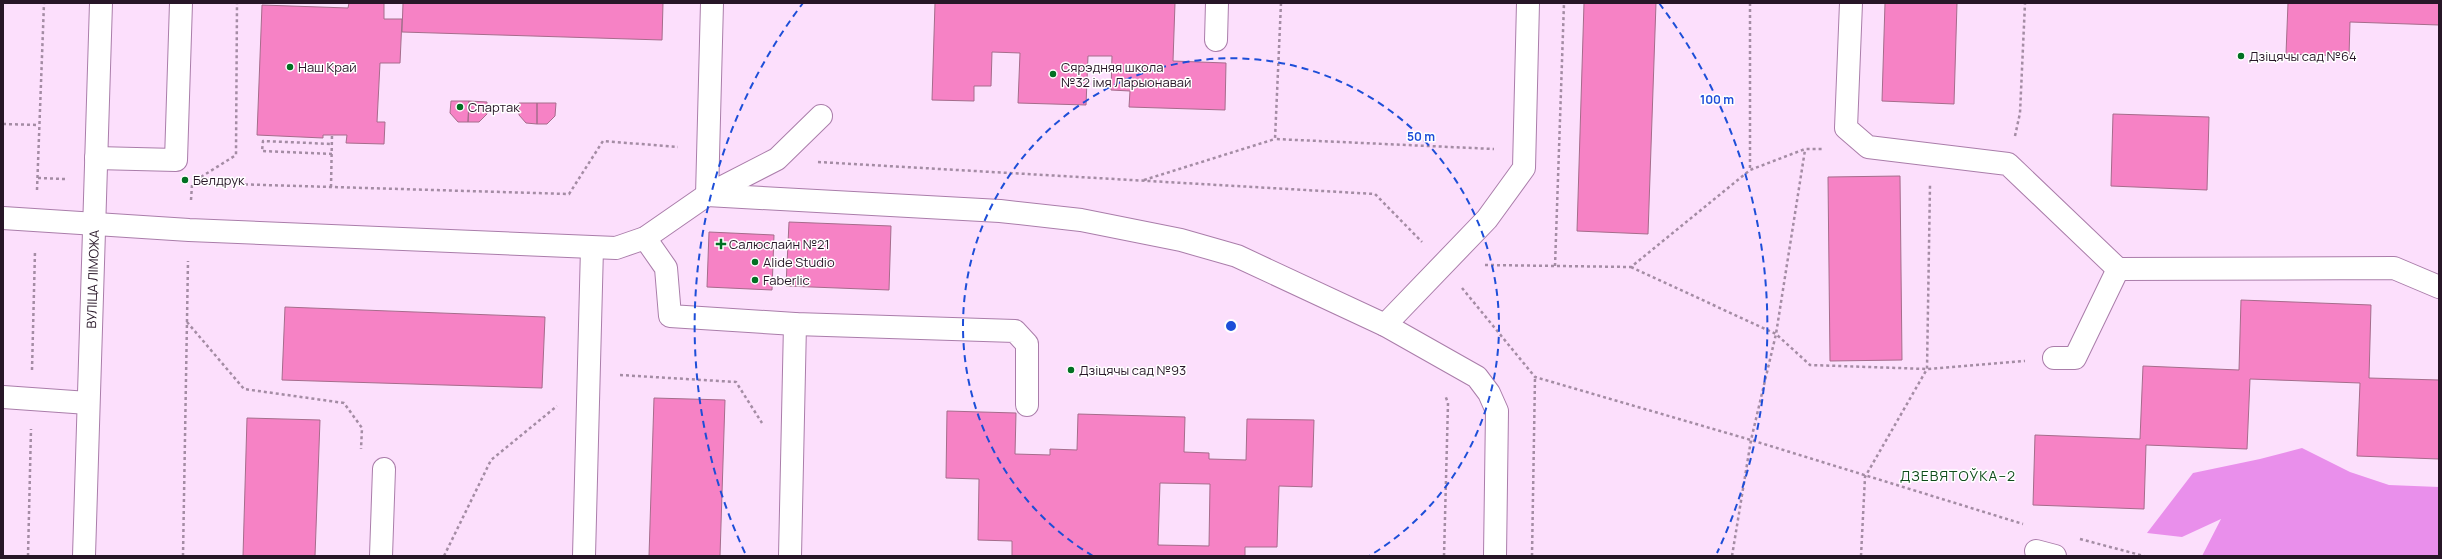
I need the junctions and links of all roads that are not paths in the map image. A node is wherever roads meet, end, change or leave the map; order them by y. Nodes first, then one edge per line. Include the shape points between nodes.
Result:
1 (101, 3) edge
2 (181, 3) edge
3 (712, 3) edge
4 (1217, 3) edge
5 (1528, 3) edge
6 (1851, 3) edge
7 (1216, 40) dead end
8 (821, 116) dead end
9 (96, 158) junction
10 (707, 195) junction
11 (3, 218) edge
12 (94, 223) junction
13 (645, 238) junction
14 (592, 248) junction
15 (2118, 269) junction
16 (2439, 287) edge
17 (795, 324) junction
18 (1384, 325) junction
19 (2054, 358) road end
20 (3, 397) edge
21 (88, 403) junction
22 (1027, 405) dead end
23 (384, 468) dead end
24 (84, 556) edge
25 (381, 556) edge
26 (584, 556) edge
27 (790, 556) edge
28 (1495, 556) edge

1 - 9 street, ВУЛІЦА ЛІМОЖА
2 - 9 street via 176,160
3 - 10 street
4 - 7 street
5 - 18 street via 1524,168 1487,219
6 - 15 street via 1846,128 1868,147 2008,164
8 - 10 street via 777,159
9 - 12 street, ВУЛІЦА ЛІМОЖА
10 - 13 street
10 - 18 street via 1000,211 1081,220 1181,240 1237,256
11 - 12 street
12 - 14 street via 189,230
12 - 21 street, ВУЛІЦА ЛІМОЖА
13 - 14 street via 616,248
13 - 17 street via 666,268 670,316
14 - 26 street
15 - 16 street via 2394,268
15 - 19 street via 2075,358
17 - 22 street via 1015,331 1027,344
17 - 27 street
18 - 28 street via 1477,377 1489,392 1497,411
20 - 21 street
21 - 24 street, ВУЛІЦА ЛІМОЖА
23 - 25 street

